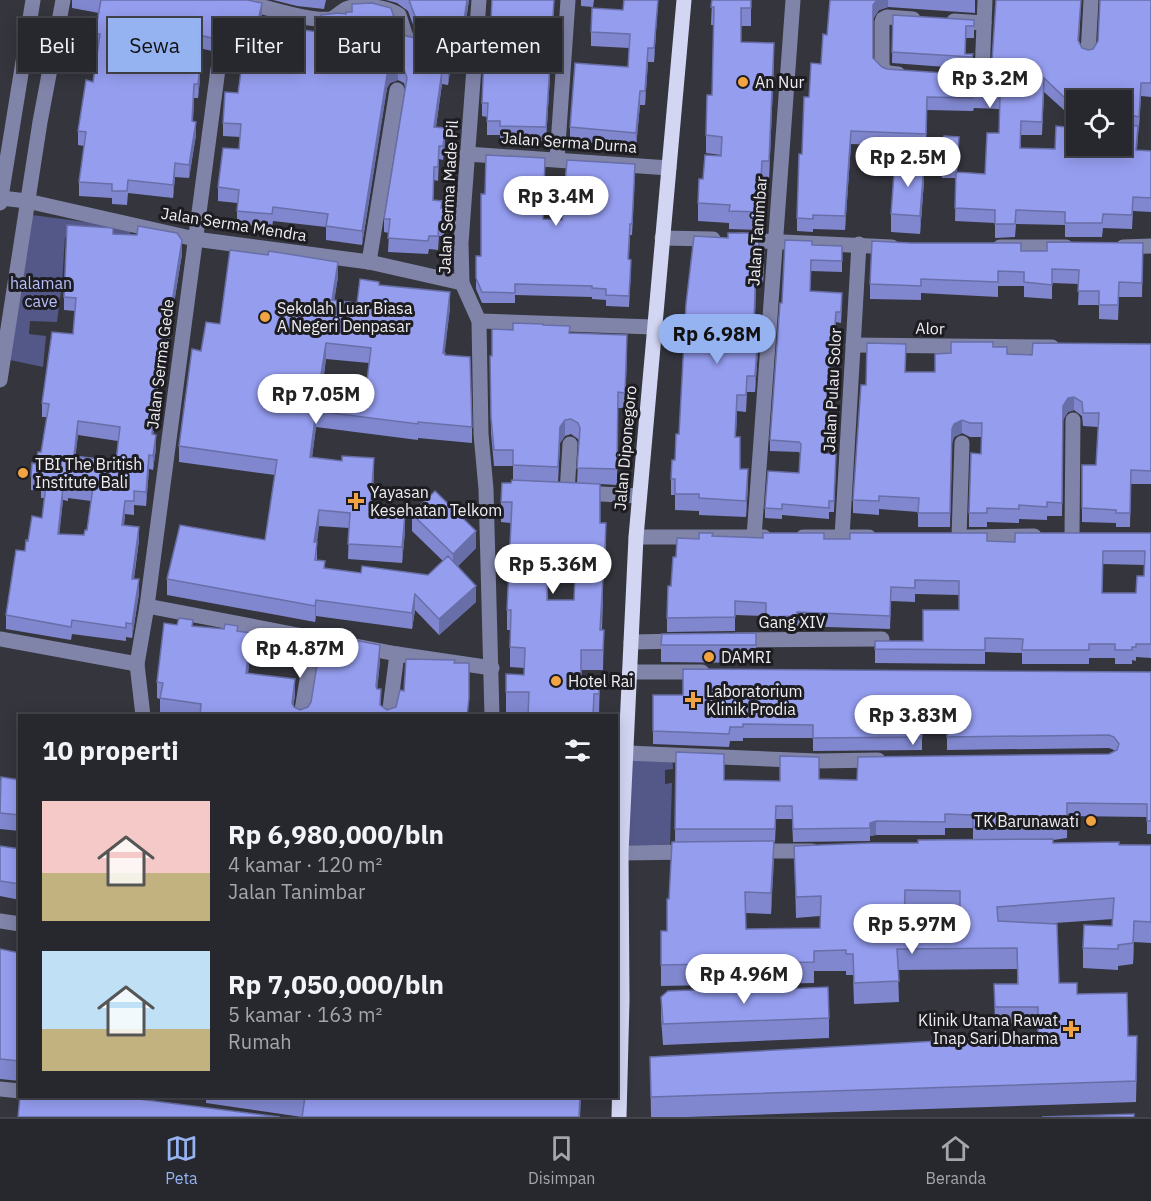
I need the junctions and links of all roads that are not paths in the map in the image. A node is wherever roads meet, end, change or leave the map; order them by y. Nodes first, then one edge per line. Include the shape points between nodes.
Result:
1 (33, 0) edge
2 (63, 0) edge
3 (230, 0) edge
4 (479, 0) edge
5 (568, 0) edge
6 (684, 0) edge
7 (793, 0) edge
8 (986, 0) edge
9 (1091, 0) edge
10 (478, 18) edge
11 (984, 23) junction
12 (415, 42) edge
13 (1088, 54) edge
14 (218, 72) edge
15 (473, 72) edge
16 (909, 75) edge
17 (952, 78) edge
18 (397, 90) dead end
19 (5, 139) edge
20 (467, 154) junction
21 (557, 159) junction
22 (669, 168) junction
23 (1, 201) edge
24 (27, 201) junction
25 (195, 238) junction
26 (662, 238) junction
27 (774, 240) junction
28 (859, 244) junction
29 (1151, 246) edge
30 (904, 247) edge
31 (1084, 247) edge
32 (1107, 247) edge
33 (983, 248) edge
34 (369, 262) junction
35 (462, 283) junction
36 (479, 321) junction
37 (654, 327) junction
38 (852, 345) junction
39 (1067, 347) edge
40 (0, 380) edge
41 (1073, 420) dead end
42 (570, 444) dead end
43 (962, 444) dead end
44 (639, 496) junction
45 (636, 537) junction
46 (754, 537) junction
47 (842, 537) junction
48 (889, 537) edge
49 (147, 606) junction
50 (314, 638) junction
51 (0, 639) edge
52 (882, 639) edge
53 (721, 640) edge
54 (698, 641) edge
55 (631, 642) junction
56 (397, 654) junction
57 (137, 664) junction
58 (492, 669) junction
59 (630, 672) junction
60 (712, 672) edge
61 (143, 714) edge
62 (301, 714) edge
63 (389, 714) edge
64 (492, 714) edge
65 (626, 753) junction
66 (897, 760) edge
67 (829, 850) edge
68 (702, 852) edge
69 (737, 852) edge
70 (621, 853) junction
71 (0, 921) edge
72 (18, 924) edge
73 (618, 1050) edge
74 (0, 1089) edge
75 (18, 1091) edge
76 (619, 1117) edge

1 - 19 street
2 - 24 street
3 - 12 street via 316,19 333,19 357,6 393,11 399,15 406,37
4 - 10 street, Jalan Serma Made Pil
5 - 21 street
6 - 22 main road, Jalan Diponegoro
7 - 27 street, Jalan Tanimbar
8 - 11 street
9 - 13 street
11 - 16 street via 883,18 882,68 888,74
11 - 17 street via 982,74 973,79
14 - 25 street, Jalan Serma Gede
15 - 20 street, Jalan Serma Made Pil
18 - 34 street
19 - 23 street
20 - 21 street, Jalan Serma Durna
20 - 35 street, Jalan Serma Made Pil
21 - 22 street, Jalan Serma Durna
22 - 26 main road, Jalan Diponegoro
23 - 24 street, Jalan Serma Mendra
24 - 25 street, Jalan Serma Mendra
24 - 40 street
25 - 34 street, Jalan Serma Mendra
25 - 49 street, Jalan Serma Gede
26 - 27 street
26 - 37 main road, Jalan Diponegoro
27 - 28 street
27 - 46 street, Jalan Tanimbar
28 - 30 street
28 - 38 street, Jalan Pulau Solor
29 - 32 street
31 - 33 street
34 - 35 street, Jalan Serma Mendra
35 - 36 street, Jalan Serma Made Pil
36 - 37 street
36 - 58 street, Jalan Serma Made Pil via 481,434 491,489
37 - 44 main road, Jalan Diponegoro
38 - 39 street, Alor
38 - 47 street, Jalan Pulau Solor
41 - 43 street via 1066,535 953,537
42 - 44 street via 561,492
44 - 45 main road, Jalan Diponegoro
45 - 46 street
45 - 55 main road, Jalan Diponegoro
46 - 47 street
47 - 48 street
49 - 50 street
49 - 57 street, Jalan Serma Gede
50 - 56 street
50 - 62 street
51 - 57 street
52 - 53 street, Gang XIV
54 - 55 street
55 - 59 main road, Jalan Diponegoro
56 - 58 street
56 - 63 street
57 - 61 street, Jalan Serma Gede
58 - 64 street, Jalan Serma Made Pil
59 - 60 street
59 - 65 main road, Jalan Diponegoro
65 - 66 street
65 - 70 main road, Jalan Diponegoro
67 - 69 street
68 - 70 street
70 - 73 main road, Jalan Diponegoro
71 - 72 street
73 - 76 main road, Jalan Diponegoro
74 - 75 street

